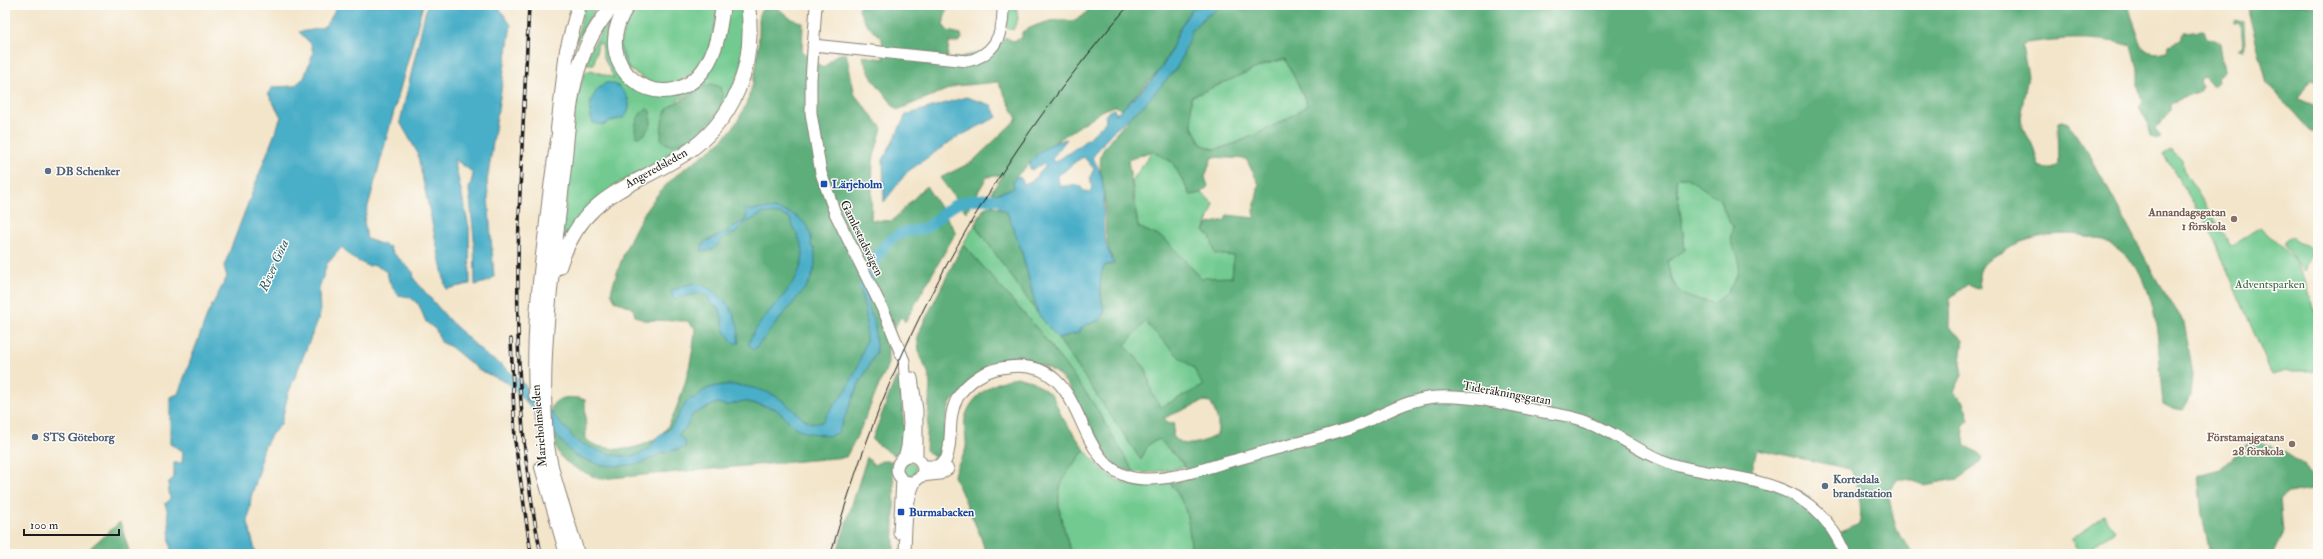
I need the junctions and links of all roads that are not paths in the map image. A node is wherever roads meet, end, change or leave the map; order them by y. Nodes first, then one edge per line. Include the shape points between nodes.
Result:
1 (579, 5) edge
2 (606, 5) edge
3 (614, 5) edge
4 (628, 5) edge
5 (723, 5) edge
6 (748, 5) edge
7 (816, 5) edge
8 (995, 5) edge
9 (1003, 5) edge
10 (1002, 23) junction
11 (813, 45) junction
12 (555, 149) junction
13 (542, 322) junction
14 (905, 365) junction
15 (904, 457) junction
16 (919, 470) junction
17 (902, 480) junction
18 (567, 554) edge
19 (577, 554) edge
20 (899, 554) edge
21 (905, 554) edge
22 (1845, 554) edge

1 - 12 highway via 566,50
2 - 12 highway via 586,34 577,54
3 - 13 highway via 593,33 576,74
4 - 5 highway via 619,19 615,32 614,46 618,62 626,74 638,84 666,91 686,85 704,69 714,50
6 - 13 highway, Angeredsleden via 750,43 747,66 740,88 725,115 693,148 613,193 586,217 573,234 562,256
7 - 11 street, Gamlestadsvägen
8 - 10 street
9 - 10 street
10 - 11 street via 998,40 992,50 967,62
11 - 14 street, Gamlestadsvägen via 811,113 821,173 835,213 886,314
12 - 13 highway
13 - 18 highway, Marieholmsleden via 535,370 538,442 546,485
13 - 19 highway, Marieholmsleden via 546,345 545,414 550,460
14 - 15 street, Gamlestadsvägen via 909,424
14 - 16 street, Gamlestadsvägen via 911,372 916,394
15 - 16 street via 910,456
15 - 17 street, Gamlestadsvägen via 896,468
16 - 17 street via 910,482
16 - 21 street, Gamlestadsvägen via 911,492
16 - 22 street, Tideräkningsgatan via 940,474 952,464 960,408 974,387 990,377 1010,372 1037,375 1054,385 1074,408 1108,467 1123,475 1144,479 1181,474 1308,440 1350,427 1421,399 1452,397 1488,401 1589,422 1665,462 1754,480 1784,490 1800,499 1826,521
17 - 20 street, Gamlestadsvägen

